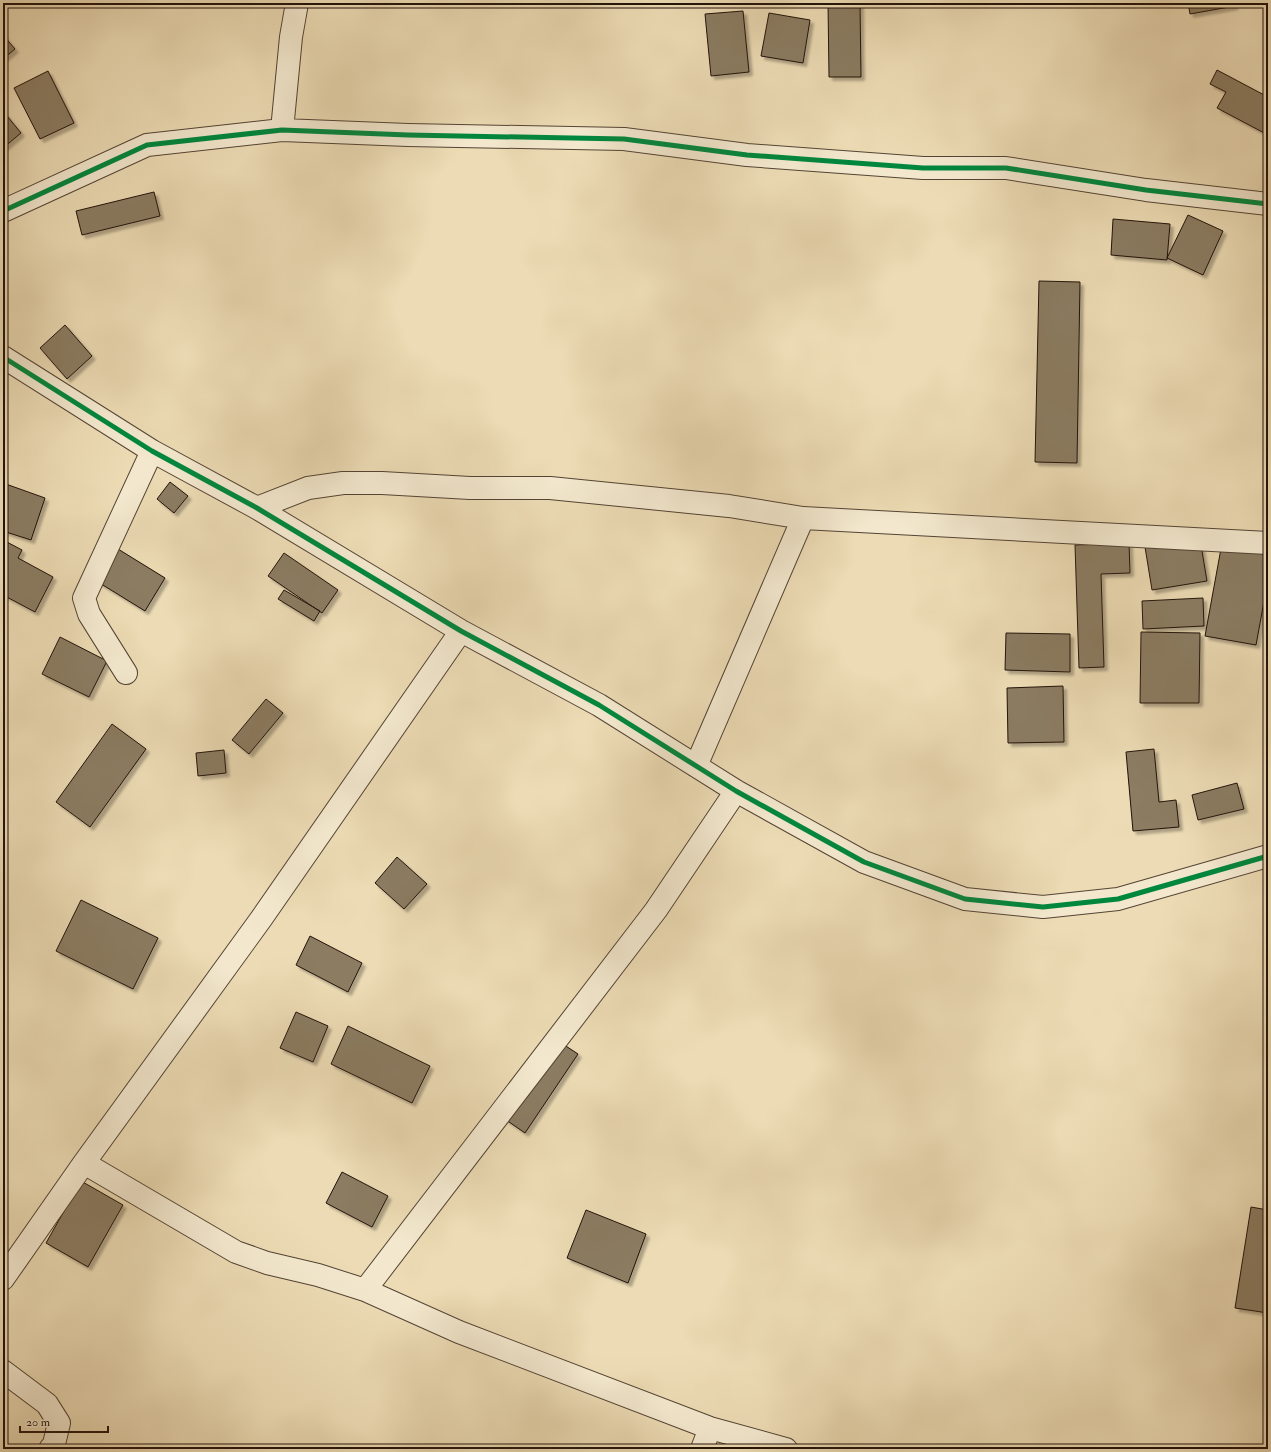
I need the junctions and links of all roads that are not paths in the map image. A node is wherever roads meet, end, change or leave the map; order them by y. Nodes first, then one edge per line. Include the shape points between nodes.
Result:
1 (297, 3) edge
2 (282, 130) junction
3 (1268, 204) edge
4 (3, 211) edge
5 (3, 357) edge
6 (152, 451) junction
7 (256, 508) junction
8 (803, 518) junction
9 (1268, 543) edge
10 (462, 632) junction
11 (126, 673) dead end
12 (696, 766) junction
13 (736, 791) junction
14 (1268, 856) edge
15 (84, 1162) junction
16 (3, 1279) edge
17 (365, 1290) junction
18 (3, 1371) edge
19 (710, 1428) junction
20 (50, 1449) edge
21 (702, 1449) edge
22 (786, 1449) edge

1 - 2 street
2 - 3 street via 624,139 747,155 923,168 1006,168 1146,190
2 - 4 street via 147,145
5 - 6 street
6 - 7 street
6 - 11 street via 84,598 89,614
7 - 8 street via 308,488 343,482 470,488 550,488 729,506
7 - 10 street
8 - 9 street
8 - 12 street
10 - 12 street via 599,705
10 - 15 street via 260,919
12 - 13 street
13 - 14 street via 864,862 965,899 1043,907 1118,899
13 - 17 street via 656,910
15 - 16 street
15 - 17 street via 236,1252
17 - 19 street via 459,1332
18 - 20 street via 47,1404 59,1423 54,1444
19 - 21 street
19 - 22 street

